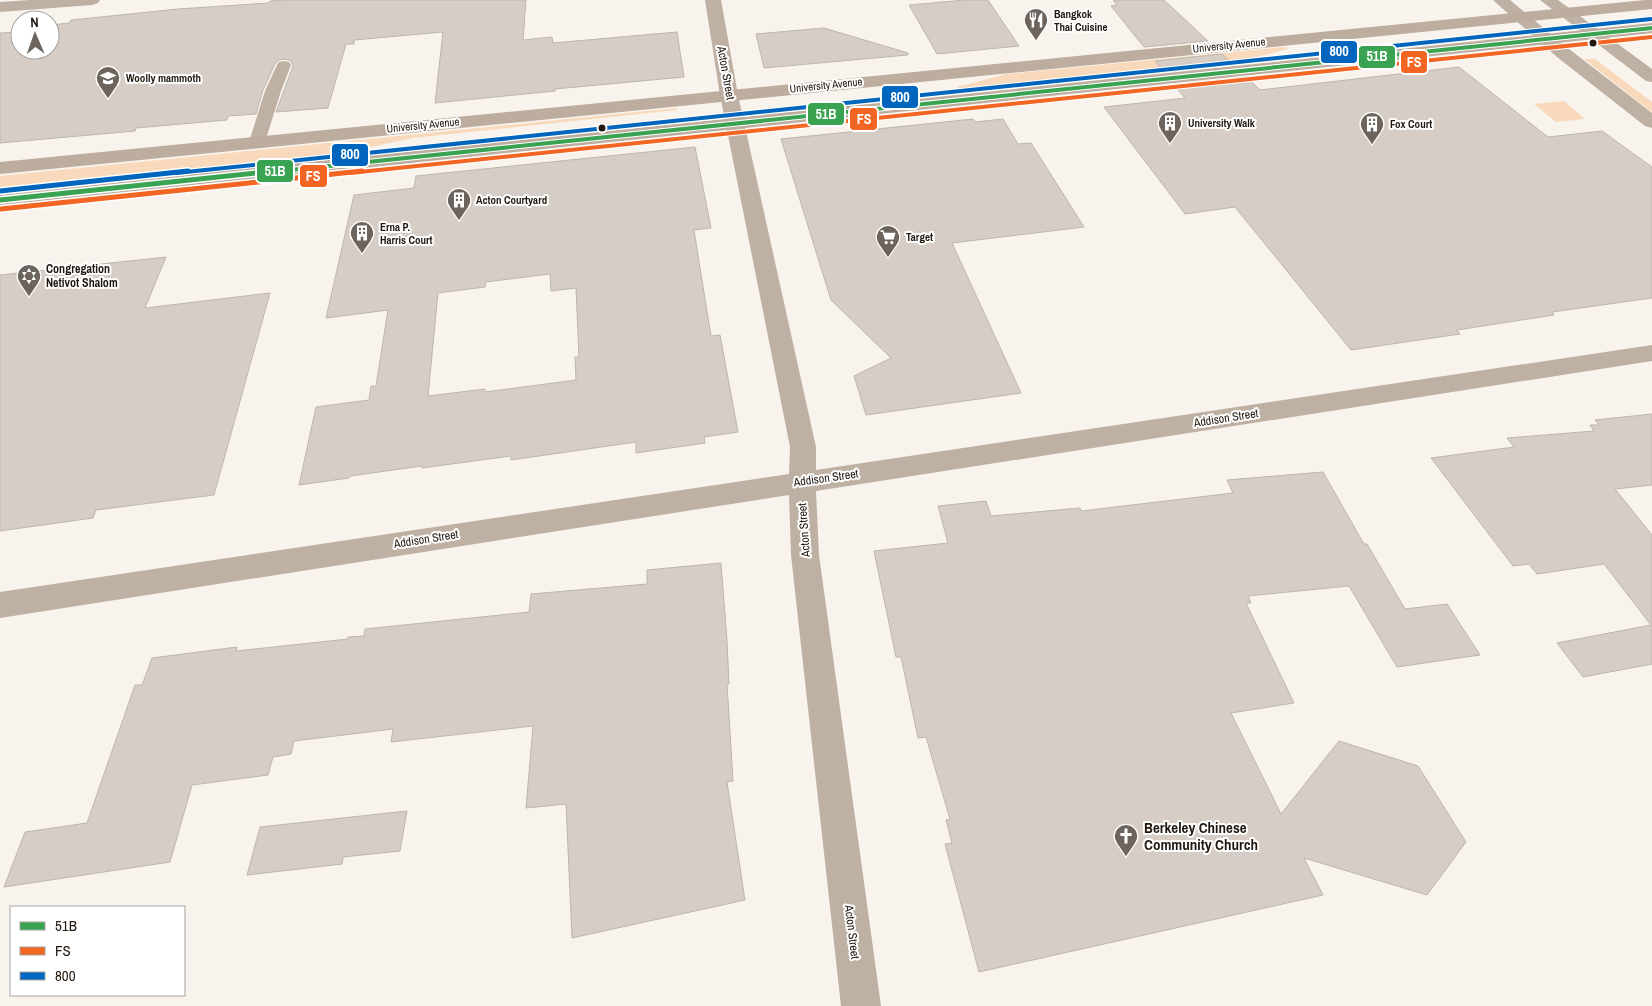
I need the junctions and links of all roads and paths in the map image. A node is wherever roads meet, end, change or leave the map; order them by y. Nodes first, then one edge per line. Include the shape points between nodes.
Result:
1 (92, 0) edge
2 (713, 0) edge
3 (1501, 0) edge
4 (1548, 0) edge
5 (1652, 4) edge
6 (0, 7) edge
7 (1565, 12) junction
8 (1520, 16) junction
9 (1652, 28) edge
10 (1595, 34) junction
11 (1548, 40) junction
12 (284, 65) dead end
13 (1652, 77) edge
14 (729, 95) junction
15 (1652, 122) edge
16 (735, 124) junction
17 (257, 142) junction
18 (0, 168) edge
19 (0, 200) edge
20 (1652, 353) edge
21 (802, 482) junction
22 (0, 604) edge
23 (861, 1006) edge

1 - 6 street
2 - 14 street, Acton Street
3 - 8 street
4 - 7 street
5 - 7 main road, University Avenue
7 - 8 main road, University Avenue
7 - 10 street
8 - 11 street
8 - 14 main road, University Avenue
9 - 10 main road
10 - 11 main road
10 - 13 street
11 - 15 street
11 - 16 main road
12 - 17 lane
14 - 16 street, Acton Street
14 - 17 main road, University Avenue
16 - 19 main road
16 - 21 street, Acton Street via 803,446
17 - 18 main road, University Avenue
20 - 21 street, Addison Street
21 - 22 street, Addison Street
21 - 23 street, Acton Street via 805,555

